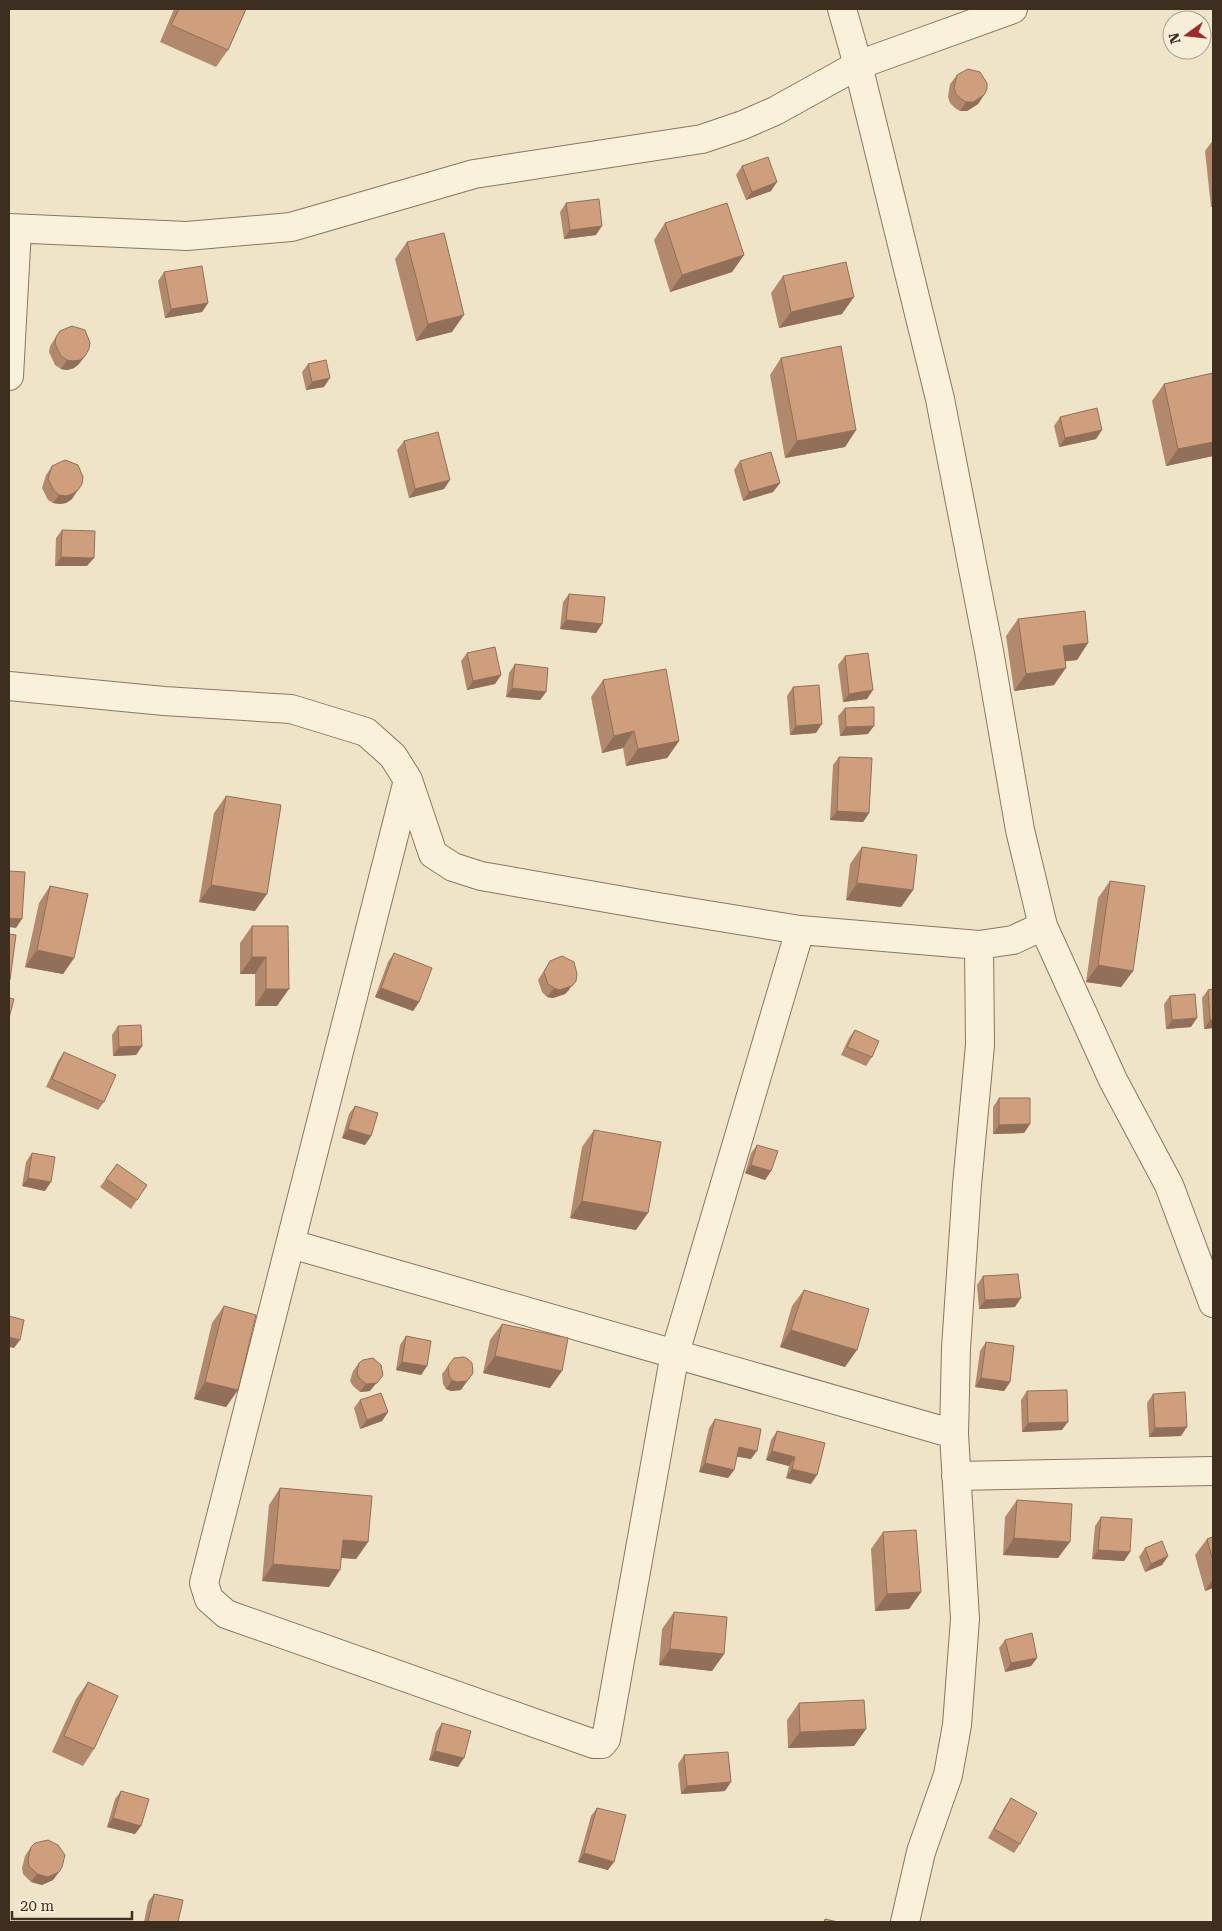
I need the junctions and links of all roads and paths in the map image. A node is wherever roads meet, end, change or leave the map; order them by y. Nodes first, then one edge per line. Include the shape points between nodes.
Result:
1 (842, 9) edge
2 (1013, 9) edge
3 (858, 65) junction
4 (13, 229) edge
5 (9, 376) edge
6 (9, 686) edge
7 (408, 780) junction
8 (1043, 926) junction
9 (800, 930) junction
10 (979, 946) junction
11 (291, 1244) junction
12 (1213, 1303) edge
13 (675, 1353) junction
14 (954, 1434) junction
15 (1213, 1471) edge
16 (956, 1476) junction
17 (905, 1922) edge

1 - 3 street
2 - 3 street
3 - 4 street via 775,111 743,126 702,139 474,174 291,227 188,236
3 - 8 street via 940,399 1020,830
4 - 5 street
6 - 7 street via 292,709 366,732 393,756
7 - 9 street via 434,854 453,867 481,876
7 - 11 street
8 - 10 street via 1013,940
8 - 12 street via 1113,1080 1168,1185
9 - 10 street
9 - 13 street
10 - 14 street via 980,1045 956,1348
11 - 13 street
11 - 13 street via 204,1583 209,1598 226,1614 594,1744 602,1744 609,1730
13 - 14 street
14 - 16 street
15 - 16 street
16 - 17 street via 965,1619 957,1725 948,1775 921,1852

